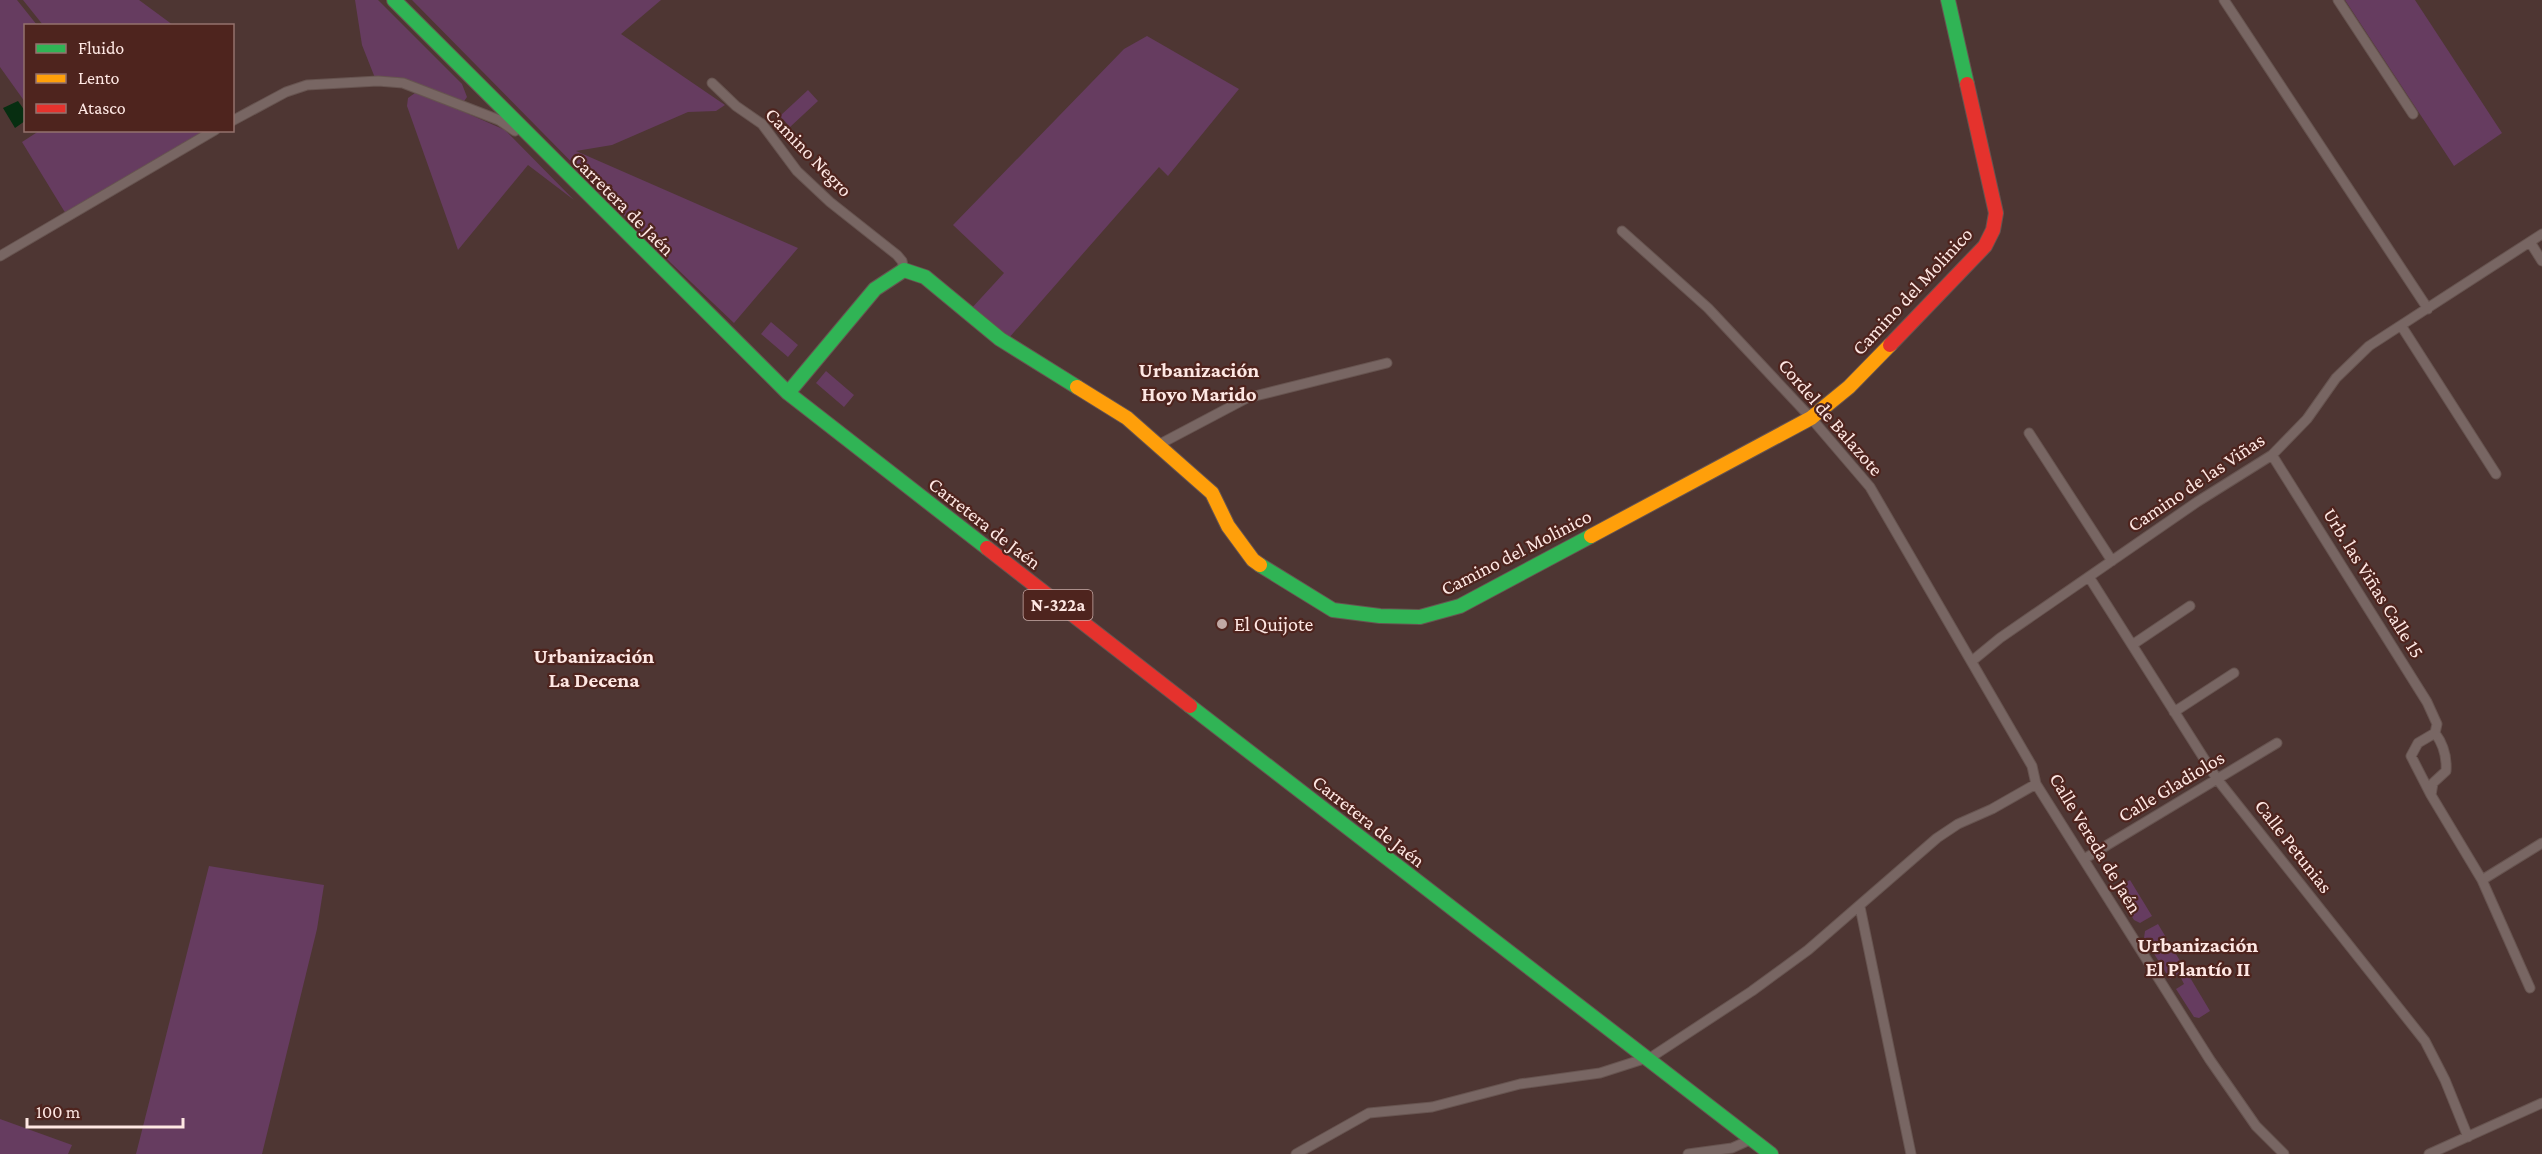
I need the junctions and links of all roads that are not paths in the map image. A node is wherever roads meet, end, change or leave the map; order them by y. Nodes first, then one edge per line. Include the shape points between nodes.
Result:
1 (394, 0) edge
2 (1948, 0) edge
3 (2224, 0) edge
4 (2338, 0) edge
5 (712, 83) dead end
6 (2413, 114) dead end
7 (234, 120) edge
8 (212, 132) edge
9 (537, 146) junction
10 (1622, 231) dead end
11 (2542, 234) edge
12 (2530, 242) junction
13 (0, 256) edge
14 (2542, 261) edge
15 (904, 270) junction
16 (2428, 309) junction
17 (2402, 327) junction
18 (1387, 363) dead end
19 (788, 393) junction
20 (1811, 418) junction
21 (2029, 433) dead end
22 (1158, 445) junction
23 (2272, 455) junction
24 (2496, 474) dead end
25 (2112, 561) junction
26 (2089, 577) junction
27 (2190, 606) dead end
28 (2132, 645) junction
29 (1972, 661) junction
30 (2234, 673) dead end
31 (2174, 712) junction
32 (2435, 733) junction
33 (2277, 743) dead end
34 (2217, 779) junction
35 (2036, 784) junction
36 (2431, 795) junction
37 (2542, 843) edge
38 (2084, 859) junction
39 (2482, 880) junction
40 (1860, 907) junction
41 (2530, 988) dead end
42 (1645, 1059) junction
43 (2542, 1103) edge
44 (2468, 1137) junction
45 (1752, 1139) junction
46 (1296, 1154) edge
47 (1688, 1154) edge
48 (1771, 1154) edge
49 (1911, 1154) edge
50 (2284, 1154) edge
51 (2428, 1154) edge

1 - 9 main road, Carretera de Jaén / N-322a
2 - 20 main road, Camino del Molinico via 1993,195 1993,230 1985,246 1849,387
3 - 16 street
4 - 6 street
5 - 15 street, Camino Negro via 762,124 797,171 830,202 897,255
7 - 9 street via 307,85 386,81 403,83 499,120
8 - 13 street
9 - 19 main road, Carretera de Jaén / N-322a
10 - 20 street, Cordel de Balazote via 1708,308
11 - 12 street, Camino de las Viñas
12 - 14 street
12 - 16 street, Camino de las Viñas
15 - 19 main road via 875,289
15 - 22 main road, Camino del Molinico via 925,277 1000,339 1127,418
16 - 17 street, Camino de las Viñas
17 - 23 street, Camino de las Viñas via 2369,346 2336,378 2307,419
17 - 24 street
18 - 22 street via 1247,398
19 - 42 main road, Carretera de Jaén / N-322a
20 - 22 main road, Camino del Molinico via 1460,606 1420,617 1334,610 1289,585 1253,560 1228,526 1212,493
20 - 29 street, Cordel de Balazote via 1870,487
21 - 25 street
23 - 25 street, Camino de las Viñas
23 - 32 street, Urb. las Viñas Calle 15 via 2427,702 2437,724
25 - 26 street, Camino de las Viñas
26 - 28 street, Calle Petunias
26 - 29 street, Camino de las Viñas
27 - 28 street
28 - 31 street, Calle Petunias
29 - 35 street, Calle Vereda de Jaén via 2032,766
30 - 31 street
31 - 34 street, Calle Petunias
32 - 36 street, Urb. las Viñas Calle 15 via 2444,750 2446,771 2433,783
32 - 36 street via 2418,743 2411,756
33 - 34 street, Calle Gladiolos
34 - 38 street, Calle Gladiolos
34 - 44 street, Calle Petunias via 2425,1041
35 - 38 street, Calle Vereda de Jaén
35 - 40 street via 1937,838
36 - 39 street
37 - 39 street
38 - 50 street, Calle Vereda de Jaén via 2210,1060 2256,1126
39 - 41 street
40 - 42 street via 1752,991
40 - 49 street
42 - 45 main road, Carretera de Jaén / N-322a
42 - 46 street via 1600,1073 1520,1084 1432,1107 1369,1113
43 - 44 street
44 - 51 street
45 - 47 street via 1731,1148
45 - 48 main road, Carretera de Jaén / N-322a

